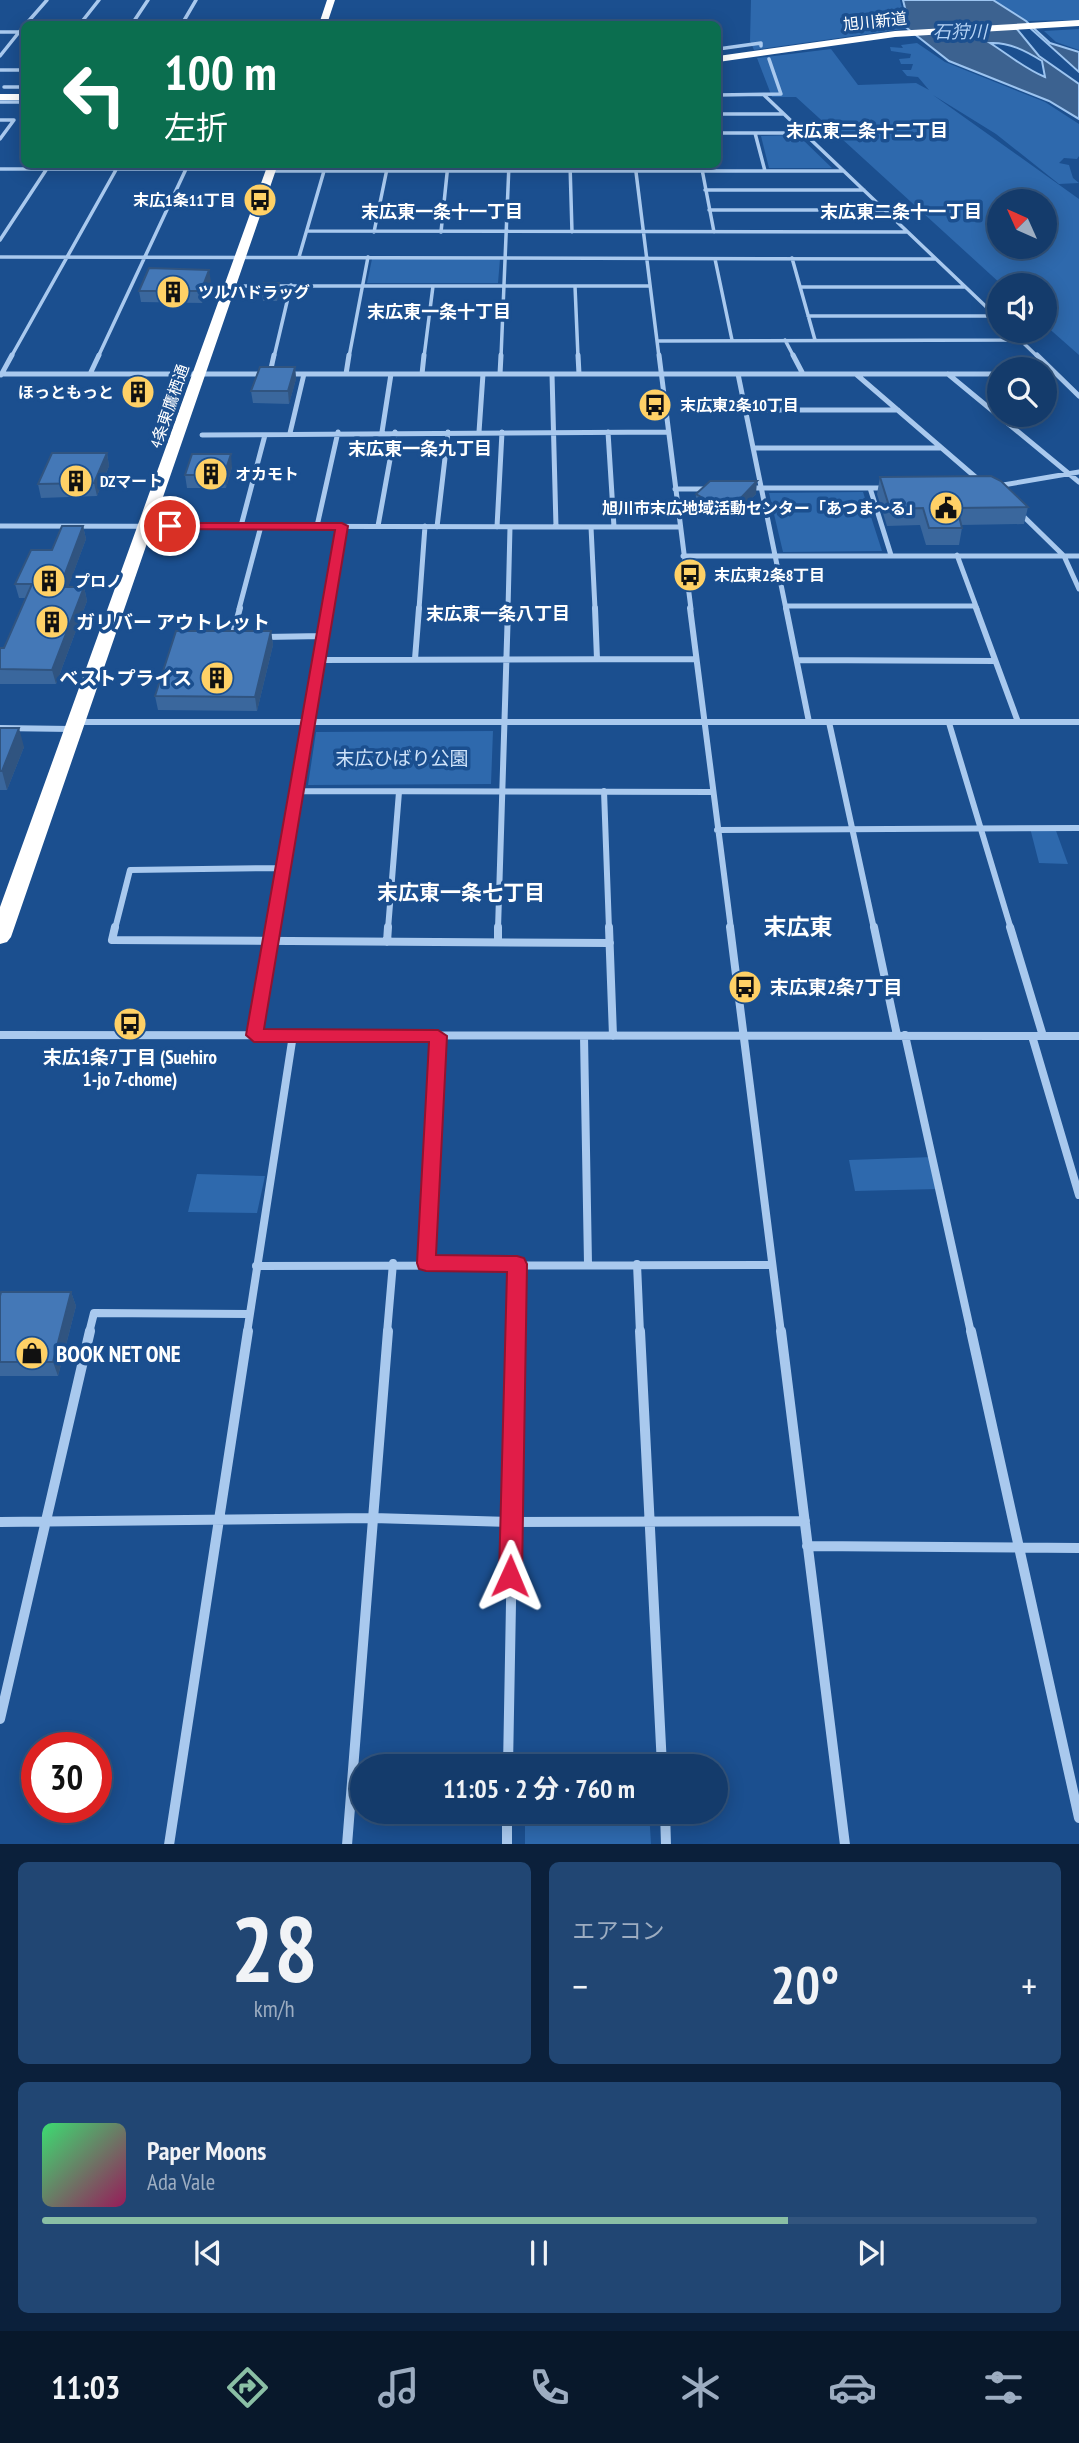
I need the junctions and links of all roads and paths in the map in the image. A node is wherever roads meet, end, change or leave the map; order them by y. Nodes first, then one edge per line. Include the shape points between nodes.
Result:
1 (47, 0) edge
2 (99, 0) edge
3 (148, 0) edge
4 (196, 0) edge
5 (331, 0) edge
6 (29, 21) edge
7 (82, 21) edge
8 (134, 21) edge
9 (184, 21) edge
10 (324, 21) edge
11 (1079, 25) edge
12 (0, 32) edge
13 (21, 32) edge
14 (21, 33) edge
15 (761, 46) dead end
16 (721, 48) edge
17 (0, 56) edge
18 (769, 59) dead end
19 (721, 62) edge
20 (0, 70) edge
21 (21, 70) edge
22 (21, 94) edge
23 (1, 95) edge
24 (721, 95) edge
25 (764, 95) junction
26 (721, 114) edge
27 (784, 114) junction
28 (0, 120) edge
29 (721, 133) edge
30 (755, 133) junction
31 (804, 133) junction
32 (0, 139) edge
33 (24, 168) edge
34 (47, 168) edge
35 (117, 168) edge
36 (152, 168) edge
37 (192, 168) edge
38 (272, 168) edge
39 (387, 168) edge
40 (447, 168) edge
41 (571, 168) edge
42 (636, 168) edge
43 (702, 168) edge
44 (0, 169) edge
45 (186, 169) junction
46 (324, 171) junction
47 (386, 171) junction
48 (447, 171) junction
49 (509, 171) junction
50 (571, 171) junction
51 (636, 171) junction
52 (702, 171) junction
53 (765, 171) junction
54 (844, 171) junction
55 (705, 190) junction
56 (863, 190) junction
57 (709, 210) junction
58 (884, 210) junction
59 (308, 232) junction
60 (374, 232) junction
61 (441, 232) junction
62 (507, 232) junction
63 (572, 232) junction
64 (643, 232) junction
65 (714, 232) junction
66 (907, 232) junction
67 (0, 240) edge
68 (0, 257) edge
69 (240, 257) junction
70 (299, 257) junction
71 (368, 257) junction
72 (505, 257) junction
73 (67, 258) junction
74 (145, 258) junction
75 (646, 258) junction
76 (792, 258) junction
77 (715, 259) junction
78 (936, 259) junction
79 (291, 285) junction
80 (230, 286) junction
81 (363, 286) junction
82 (433, 286) junction
83 (504, 286) junction
84 (575, 286) junction
85 (650, 286) junction
86 (800, 286) junction
87 (965, 287) junction
88 (987, 308) edge
89 (808, 316) junction
90 (987, 318) edge
91 (732, 340) junction
92 (785, 340) junction
93 (815, 340) junction
94 (987, 340) edge
95 (657, 341) junction
96 (1024, 343) edge
97 (1038, 357) edge
98 (90, 374) junction
99 (199, 374) junction
100 (270, 374) junction
101 (304, 374) junction
102 (346, 374) junction
103 (391, 374) junction
104 (422, 374) junction
105 (483, 374) junction
106 (500, 374) junction
107 (552, 374) junction
108 (579, 374) junction
109 (661, 374) junction
110 (738, 374) junction
111 (803, 374) junction
112 (856, 374) junction
113 (948, 374) junction
114 (987, 374) edge
115 (1, 375) edge
116 (1057, 375) edge
117 (1079, 396) edge
118 (746, 410) junction
119 (898, 410) junction
120 (338, 432) junction
121 (382, 432) junction
122 (395, 432) junction
123 (448, 432) junction
124 (479, 432) junction
125 (502, 432) junction
126 (556, 432) junction
127 (608, 432) junction
128 (667, 432) junction
129 (290, 433) junction
130 (202, 435) dead end
131 (265, 435) junction
132 (754, 448) junction
133 (940, 448) junction
134 (1079, 472) edge
135 (1069, 474) junction
136 (1079, 482) edge
137 (737, 488) edge
138 (762, 488) junction
139 (870, 488) junction
140 (897, 488) edge
141 (976, 488) edge
142 (989, 488) junction
143 (675, 489) junction
144 (712, 489) edge
145 (1000, 494) edge
146 (1016, 509) edge
147 (0, 526) edge
148 (146, 526) junction
149 (242, 526) junction
150 (261, 526) junction
151 (317, 526) junction
152 (342, 526) junction
153 (378, 526) junction
154 (425, 526) junction
155 (437, 527) junction
156 (497, 527) junction
157 (510, 527) junction
158 (556, 527) junction
159 (591, 527) junction
160 (614, 527) junction
161 (679, 527) junction
162 (891, 555) junction
163 (957, 555) junction
164 (683, 556) junction
165 (774, 556) junction
166 (1064, 556) junction
167 (1079, 556) edge
168 (1079, 589) edge
169 (786, 606) junction
170 (974, 606) junction
171 (323, 636) junction
172 (245, 637) edge
173 (258, 637) edge
174 (415, 659) junction
175 (597, 659) junction
176 (696, 659) junction
177 (319, 660) junction
178 (504, 660) junction
179 (798, 660) junction
180 (995, 661) junction
181 (309, 722) junction
182 (504, 722) junction
183 (704, 722) junction
184 (809, 722) junction
185 (829, 722) junction
186 (1018, 722) junction
187 (1079, 722) edge
188 (949, 723) junction
189 (72, 725) junction
190 (0, 728) edge
191 (297, 791) junction
192 (604, 791) junction
193 (399, 792) junction
194 (501, 792) junction
195 (713, 792) junction
196 (979, 828) junction
197 (1079, 828) edge
198 (718, 830) junction
199 (853, 830) junction
200 (282, 868) junction
201 (0, 937) edge
202 (498, 941) junction
203 (271, 942) junction
204 (387, 942) junction
205 (610, 943) junction
206 (0, 1035) edge
207 (254, 1035) junction
208 (293, 1035) junction
209 (901, 1035) junction
210 (438, 1036) junction
211 (584, 1036) junction
212 (613, 1036) junction
213 (1032, 1036) junction
214 (1043, 1036) junction
215 (1079, 1036) edge
216 (743, 1037) junction
217 (1079, 1195) edge
218 (393, 1263) junction
219 (426, 1263) junction
220 (517, 1264) junction
221 (588, 1264) junction
222 (637, 1264) junction
223 (772, 1265) junction
224 (256, 1266) junction
225 (249, 1314) junction
226 (373, 1518) junction
227 (805, 1521) junction
228 (0, 1522) edge
229 (46, 1522) junction
230 (218, 1522) junction
231 (511, 1522) junction
232 (649, 1523) junction
233 (807, 1545) junction
234 (1079, 1548) edge
235 (1020, 1549) junction
236 (0, 1719) edge
237 (508, 1754) edge
238 (661, 1754) edge
239 (1079, 1818) edge
240 (507, 1824) edge
241 (665, 1824) edge
242 (169, 1844) edge
243 (347, 1844) edge
244 (507, 1844) edge
245 (666, 1844) edge
246 (845, 1844) edge

1 - 6 street
2 - 7 street
3 - 8 street
4 - 9 street
5 - 10 highway
11 - 19 highway, 旭川新道 via 796,49
12 - 13 street
14 - 17 street
15 - 16 street
18 - 25 street via 783,92
20 - 21 street
22 - 23 highway
24 - 25 street
25 - 27 street
26 - 27 street
27 - 31 street
28 - 32 street via 14,120
29 - 30 street
30 - 31 street
30 - 53 street
31 - 54 street
33 - 44 street
34 - 67 street
35 - 73 street
36 - 45 street
37 - 45 street
38 - 46 street
38 - 69 highway, 4条東鷹栖通
39 - 47 street
40 - 48 street
41 - 50 street
42 - 51 street
43 - 52 street
45 - 74 street
46 - 47 street
46 - 59 street
47 - 48 street
47 - 60 street
48 - 49 street
48 - 61 street
49 - 50 street
49 - 62 street
50 - 51 street
50 - 63 street
51 - 52 street
51 - 64 street
52 - 53 street
52 - 55 street
53 - 54 street
54 - 56 street
55 - 56 street
55 - 57 street
56 - 58 street
57 - 58 street
57 - 65 street
58 - 66 street
59 - 60 street
59 - 70 street
60 - 61 street
61 - 62 street
62 - 63 street
62 - 72 street
63 - 64 street
64 - 65 street
64 - 75 street
65 - 66 street
66 - 78 street
68 - 73 street
69 - 70 street
69 - 74 street
69 - 80 highway, 4条東鷹栖通
70 - 71 street
71 - 72 street
71 - 81 street
72 - 75 street
72 - 83 street
73 - 74 street
73 - 115 street
74 - 98 street
75 - 77 street
75 - 85 street
76 - 77 street
76 - 78 street
76 - 86 street
77 - 91 street
78 - 87 street
79 - 80 street
79 - 81 street
79 - 100 street
80 - 99 highway, 4条東鷹栖通
81 - 82 street
81 - 102 street
82 - 83 street
82 - 104 street
83 - 84 street
83 - 106 street
84 - 85 street
84 - 108 street
85 - 95 street
86 - 87 street
86 - 89 street
87 - 88 street
89 - 90 street
89 - 93 street
91 - 92 street
91 - 95 street
92 - 93 street
92 - 111 street
93 - 94 street
95 - 109 street
96 - 97 street
98 - 99 street
98 - 115 street
99 - 100 street
99 - 148 highway, 4条東鷹栖通
100 - 101 street
101 - 102 street
101 - 129 street
102 - 103 street
103 - 104 street
103 - 121 street
104 - 105 street
105 - 106 street
105 - 124 street
106 - 107 street
107 - 108 street
107 - 126 street
108 - 109 street
109 - 110 street
109 - 128 street
110 - 111 street
110 - 118 street
111 - 112 street
112 - 113 street
112 - 119 street
113 - 114 street
113 - 135 street
116 - 117 street
118 - 119 street
118 - 132 street
119 - 133 street
120 - 121 street
120 - 129 street
120 - 151 street
121 - 122 street
122 - 123 street
122 - 153 street
123 - 124 street
123 - 155 street
124 - 125 street
125 - 126 street
125 - 156 street
126 - 127 street
126 - 158 street
127 - 128 street
127 - 160 street
128 - 143 street
129 - 131 street
130 - 131 street
131 - 149 street
132 - 133 street
132 - 138 street
133 - 142 street
134 - 135 street
135 - 136 street
135 - 142 street
137 - 138 street
138 - 139 street
138 - 165 street
139 - 140 street
139 - 162 street
141 - 142 street
142 - 145 street
143 - 144 street
143 - 161 street
146 - 166 street
147 - 148 street
148 - 149 street
148 - 189 highway, 4条東鷹栖通
149 - 150 street
150 - 151 street
150 - 172 street via 232,638
151 - 152 street
152 - 153 street
152 - 171 street
153 - 154 street
154 - 155 street
154 - 174 street
155 - 156 street
156 - 157 street
157 - 158 street
157 - 178 street
158 - 159 street
159 - 160 street
159 - 175 street
160 - 161 street
161 - 164 street
162 - 163 street
162 - 165 street
163 - 166 street
163 - 170 street
164 - 165 street
164 - 176 street
165 - 169 street
166 - 167 street
166 - 168 street
169 - 170 street
169 - 179 street
170 - 180 street
171 - 173 street
171 - 177 street
174 - 177 street
174 - 178 street
175 - 176 street
175 - 178 street
176 - 183 street
177 - 181 street
178 - 182 street
179 - 180 street
179 - 184 street
180 - 186 street
181 - 182 street
181 - 189 street
181 - 191 street
182 - 183 street
182 - 194 street
183 - 184 street
183 - 195 street
184 - 185 street
185 - 188 street
185 - 199 street
186 - 187 street
186 - 188 street
188 - 196 street
189 - 190 street
189 - 201 highway, 4条東鷹栖通
191 - 193 street
191 - 200 street
192 - 194 street
192 - 195 street
192 - 205 street
193 - 194 street
193 - 204 street
194 - 202 street
195 - 198 street
196 - 197 street
196 - 199 street
196 - 214 street
198 - 199 street
198 - 216 street
199 - 209 street
200 - 203 street
200 - 203 street via 130,870 112,940
202 - 204 street
202 - 205 street
203 - 204 street
203 - 207 street
205 - 212 street
206 - 207 street
207 - 208 street
208 - 210 street
208 - 224 street
209 - 213 street
209 - 216 street
209 - 235 street
210 - 211 street
210 - 219 street
211 - 212 street
211 - 221 street
212 - 216 street
213 - 214 street
213 - 217 street
214 - 215 street
216 - 223 street
218 - 219 street
218 - 224 street
218 - 226 street
219 - 220 street
220 - 221 street
220 - 231 street
221 - 222 street
222 - 223 street
222 - 232 street
223 - 227 street
224 - 225 street
225 - 229 street via 93,1313
225 - 230 street
226 - 230 street
226 - 231 street
226 - 243 street
227 - 232 street
227 - 233 street
228 - 229 street
229 - 230 street
229 - 236 street
230 - 242 street
231 - 232 street
231 - 237 street
232 - 238 street
233 - 235 street
233 - 246 street
234 - 235 street
235 - 239 street
240 - 244 street
241 - 245 street

